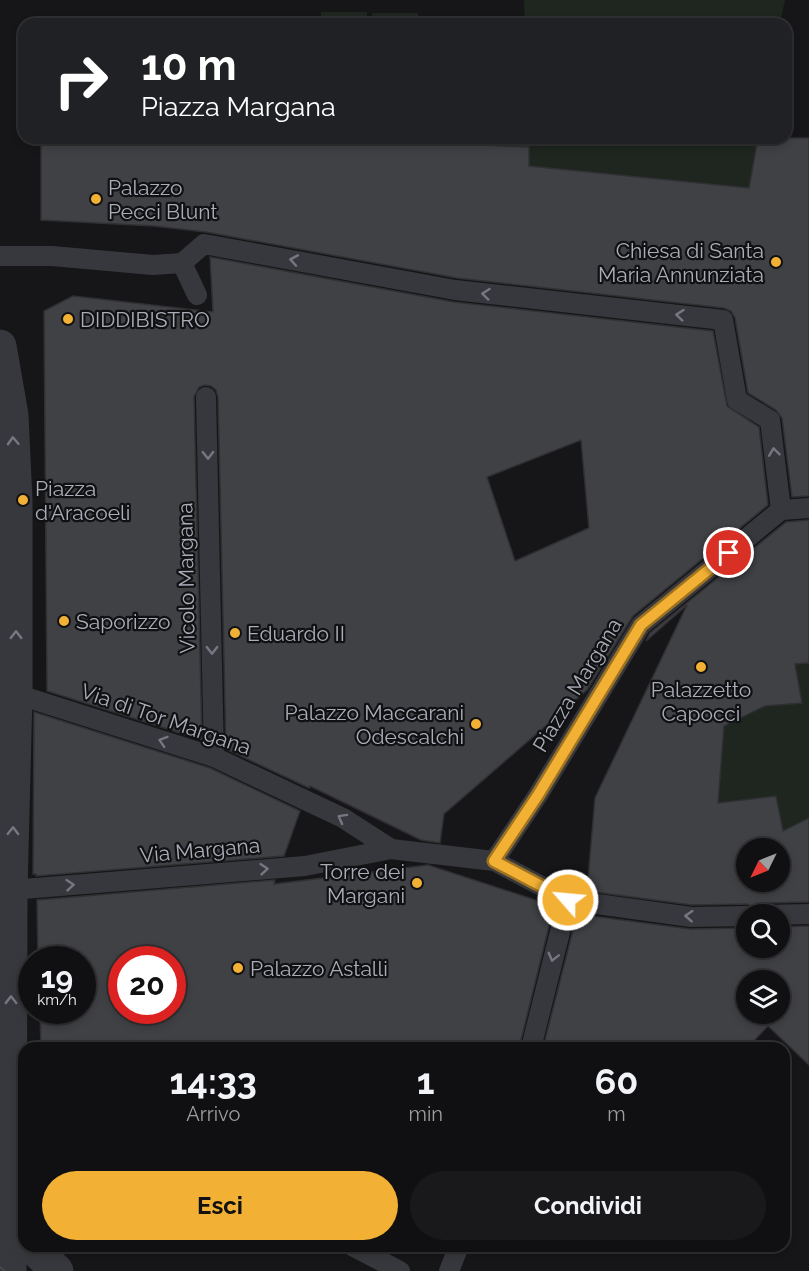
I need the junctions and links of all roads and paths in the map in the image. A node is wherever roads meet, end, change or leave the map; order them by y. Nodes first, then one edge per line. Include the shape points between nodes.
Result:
1 (0, 256) edge
2 (182, 263) junction
3 (197, 295) dead end
4 (0, 346) edge
5 (206, 397) dead end
6 (809, 508) edge
7 (781, 510) junction
8 (16, 694) junction
9 (214, 757) junction
10 (391, 849) junction
11 (494, 861) junction
12 (11, 890) junction
13 (568, 900) junction
14 (790, 914) edge
15 (809, 914) edge
16 (736, 916) edge
17 (532, 1042) edge
18 (16, 1233) edge
19 (36, 1252) edge
20 (364, 1252) edge
21 (457, 1252) edge
22 (10, 1271) edge
23 (57, 1271) edge
24 (400, 1271) edge
25 (450, 1271) edge

1 - 2 lane via 52,256 153,265
2 - 3 lane
7 -> 2 lane via 770,420 737,400 723,320 455,290 204,244
8 -> 4 street via 16,501 12,415
5 -> 9 lane, Vicolo Margana
6 - 7 lane
7 - 11 lane, Piazza Margana via 641,625
9 -> 8 lane, Via di Tor Margana
12 -> 8 street
10 -> 9 lane, Via di Tor Margana via 343,818
10 - 11 lane
12 -> 10 lane, Via Margana via 305,866
11 - 13 lane
18 -> 12 street
16 -> 13 lane via 691,917
13 -> 17 lane
14 - 15 lane
18 - 22 street
19 - 23 street
20 - 24 lane
21 - 25 lane

